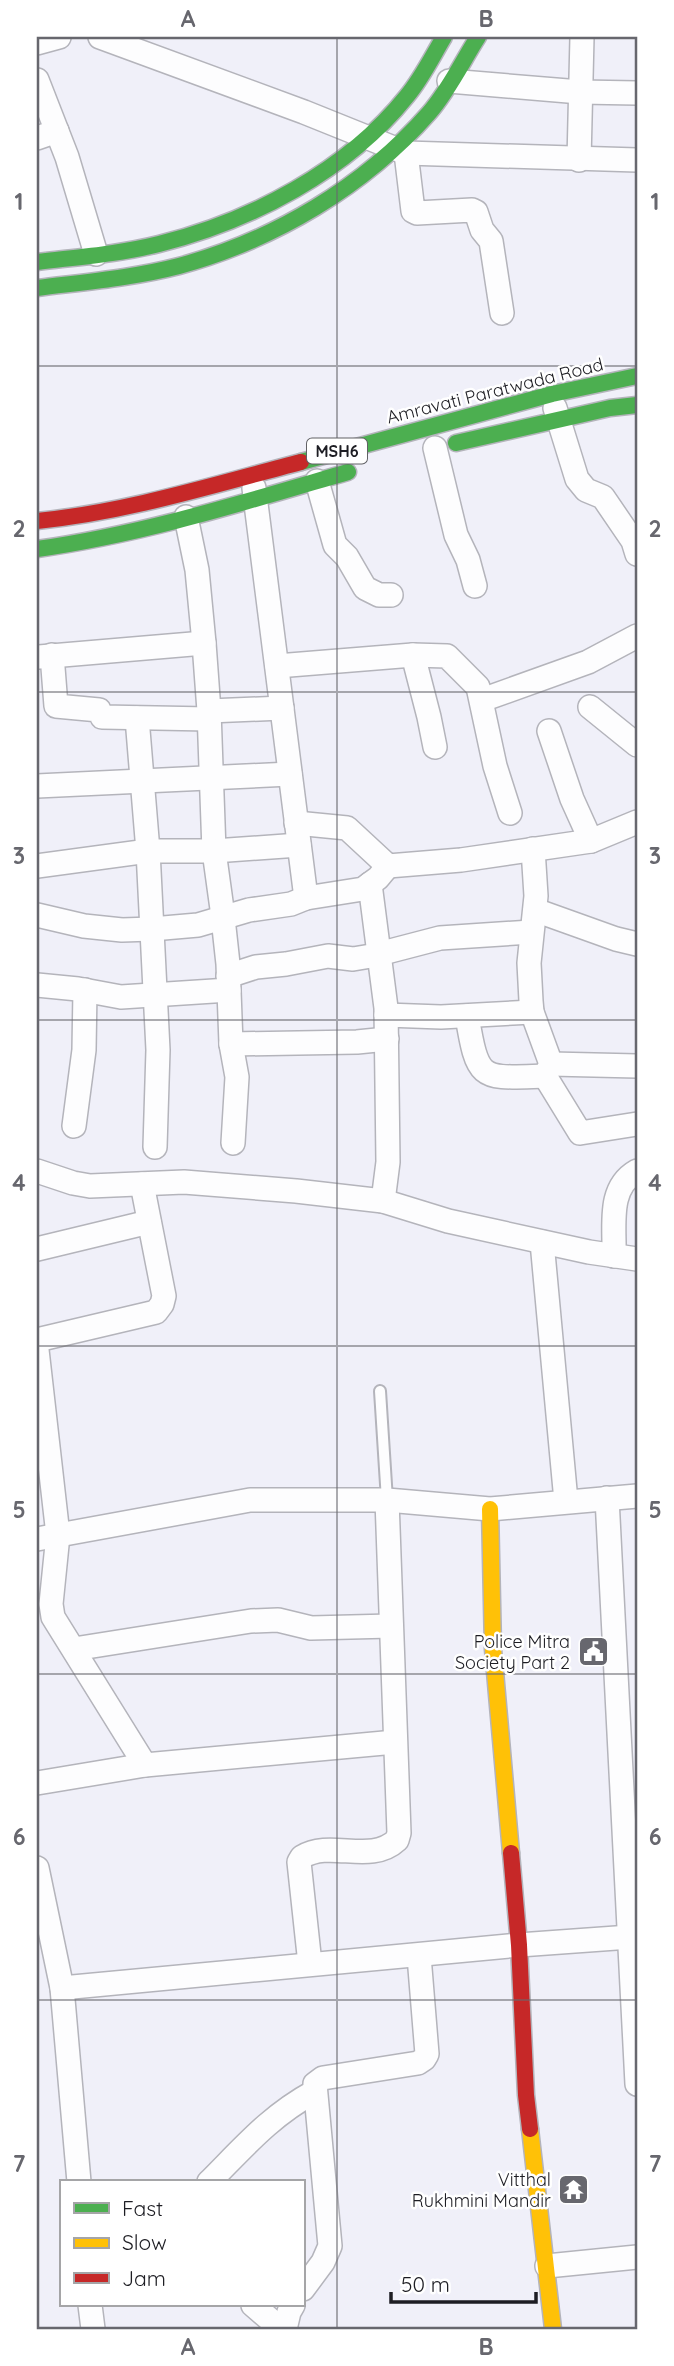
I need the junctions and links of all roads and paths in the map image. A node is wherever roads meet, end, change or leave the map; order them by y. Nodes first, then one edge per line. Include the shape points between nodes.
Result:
1 (59, 37) edge
2 (100, 37) edge
3 (444, 37) edge
4 (478, 37) edge
5 (582, 37) edge
6 (37, 43) edge
7 (37, 80) edge
8 (449, 81) junction
9 (580, 92) junction
10 (637, 93) edge
11 (47, 134) edge
12 (368, 136) junction
13 (400, 151) junction
14 (579, 160) junction
15 (637, 160) edge
16 (96, 254) junction
17 (37, 262) edge
18 (37, 288) edge
19 (502, 313) dead end
20 (637, 376) edge
21 (552, 394) junction
22 (637, 405) edge
23 (557, 420) junction
24 (428, 450) joint
25 (369, 467) dead end
26 (251, 474) junction
27 (317, 481) junction
28 (256, 499) junction
29 (186, 517) junction
30 (37, 521) edge
31 (37, 549) edge
32 (637, 554) edge
33 (475, 586) dead end
34 (391, 596) dead end
35 (637, 636) edge
36 (204, 643) junction
37 (413, 655) junction
38 (44, 656) edge
39 (276, 666) junction
40 (482, 700) junction
41 (590, 707) dead end
42 (282, 708) junction
43 (209, 715) junction
44 (137, 718) junction
45 (549, 731) dead end
46 (637, 745) edge
47 (435, 747) dead end
48 (290, 774) junction
49 (211, 776) junction
50 (142, 780) junction
51 (37, 786) edge
52 (510, 813) dead end
53 (637, 822) edge
54 (298, 834) junction
55 (591, 841) junction
56 (533, 849) junction
57 (148, 851) junction
58 (214, 851) junction
59 (37, 866) edge
60 (387, 866) junction
61 (370, 884) junction
62 (306, 898) junction
63 (37, 915) edge
64 (223, 918) junction
65 (533, 921) junction
66 (152, 929) junction
67 (637, 944) edge
68 (379, 954) junction
69 (228, 983) junction
70 (37, 985) edge
71 (85, 990) junction
72 (155, 996) junction
73 (532, 1012) junction
74 (386, 1015) junction
75 (467, 1016) junction
76 (387, 1039) junction
77 (231, 1044) junction
78 (637, 1066) edge
79 (548, 1070) junction
80 (637, 1124) edge
81 (74, 1126) dead end
82 (233, 1143) dead end
83 (155, 1147) dead end
84 (37, 1171) edge
85 (637, 1171) edge
86 (142, 1184) junction
87 (383, 1201) junction
88 (149, 1222) junction
89 (542, 1242) junction
90 (37, 1249) edge
91 (614, 1256) junction
92 (637, 1259) edge
93 (37, 1340) edge
94 (37, 1350) edge
95 (380, 1391) dead end
96 (637, 1496) edge
97 (607, 1498) junction
98 (387, 1500) junction
99 (566, 1501) junction
100 (489, 1509) junction
101 (48, 1537) edge
102 (391, 1626) junction
103 (74, 1649) junction
104 (395, 1742) junction
105 (145, 1765) junction
106 (37, 1783) edge
107 (37, 1868) edge
108 (630, 1937) junction
109 (519, 1945) junction
110 (419, 1956) junction
111 (310, 1964) junction
112 (62, 1988) junction
113 (637, 2084) edge
114 (314, 2092) junction
115 (79, 2180) edge
116 (211, 2180) edge
117 (637, 2257) edge
118 (547, 2266) junction
119 (304, 2288) edge
120 (90, 2306) edge
121 (254, 2306) edge
122 (292, 2306) edge
123 (93, 2329) edge
124 (283, 2329) edge
125 (553, 2329) edge

1 - 6 street
2 - 12 street
3 - 12 main road via 408,95
4 - 8 main road
5 - 9 street
7 - 11 street
8 - 9 street
8 - 13 main road
9 - 10 street
9 - 14 street
11 - 16 street via 67,157
12 - 13 street
12 - 16 main road via 286,193 226,222 173,240
13 - 14 street
13 - 18 main road via 285,224 228,249 135,275
13 - 19 street via 413,211 476,212 491,241
14 - 15 street
16 - 17 main road
20 - 21 main road, Amravati Paratwada Road / MSH6
21 - 23 street
21 - 26 main road, Amravati Paratwada Road / MSH6
22 - 23 main road
23 - 24 main road
23 - 32 street via 577,479 586,490 603,497
24 - 33 street
25 - 27 main road, MSH6
26 - 28 street
26 - 30 main road, Amravati Paratwada Road / MSH6 via 136,506
27 - 28 main road, MSH6
27 - 34 street via 335,545 365,588
28 - 29 main road, MSH6
28 - 39 street
29 - 31 main road, MSH6
29 - 36 street
35 - 40 street via 588,662
36 - 38 street
36 - 43 street
37 - 39 street
37 - 40 street via 447,656 478,687
37 - 47 street
38 - 44 street via 56,706 99,710 102,717
39 - 42 street
40 - 52 street
41 - 46 street
42 - 43 street
42 - 48 street
43 - 44 street
43 - 49 street
44 - 50 street
45 - 55 street
48 - 49 street
48 - 54 street
49 - 50 street
49 - 58 street
50 - 51 street
50 - 57 street
53 - 55 street
54 - 58 street
54 - 60 street via 347,828
54 - 62 street
55 - 56 street
56 - 60 street
56 - 65 street
57 - 58 street
57 - 59 street
57 - 66 street
58 - 64 street
60 - 61 street
61 - 62 street
61 - 68 street
62 - 64 street
63 - 66 street via 84,926
64 - 66 street
64 - 69 street
65 - 67 street
65 - 68 street via 440,937
65 - 73 street via 529,963
66 - 72 street
68 - 69 street via 256,967
68 - 74 street
69 - 72 street
69 - 77 street
70 - 71 street
71 - 72 street via 121,997
71 - 81 street via 84,1050
72 - 83 street
73 - 75 street
73 - 79 street
74 - 75 street
74 - 76 street
75 - 79 street via 477,1062 490,1076
76 - 77 street
76 - 87 street via 388,1162
77 - 82 street via 237,1077
78 - 79 street
79 - 80 street via 580,1133
84 - 86 street via 73,1184
85 - 91 street via 618,1189
86 - 87 street via 184,1182
86 - 88 street
87 - 89 street
88 - 90 street
88 - 93 street via 164,1296 156,1312
89 - 91 street
89 - 99 street
91 - 92 street
94 - 101 street
95 - 98 lane
96 - 97 street
97 - 99 street
97 - 108 street
98 - 100 street
98 - 101 street via 242,1501
98 - 102 street
99 - 100 street
100 - 109 main road via 493,1648
101 - 103 street via 51,1604 57,1625
102 - 103 street via 312,1628 278,1620 251,1621
102 - 104 street
103 - 105 street
104 - 105 street
104 - 111 street via 397,1840 380,1851 317,1852 299,1862
105 - 106 street
107 - 112 street
108 - 109 street
108 - 113 street
109 - 110 street
109 - 118 main road via 526,2095
110 - 111 street
110 - 114 street via 424,2059 323,2078
111 - 112 street
112 - 115 street
114 - 116 street via 270,2121
114 - 119 street via 330,2246
117 - 118 street
118 - 125 main road
120 - 123 street
121 - 124 street
122 - 124 street

